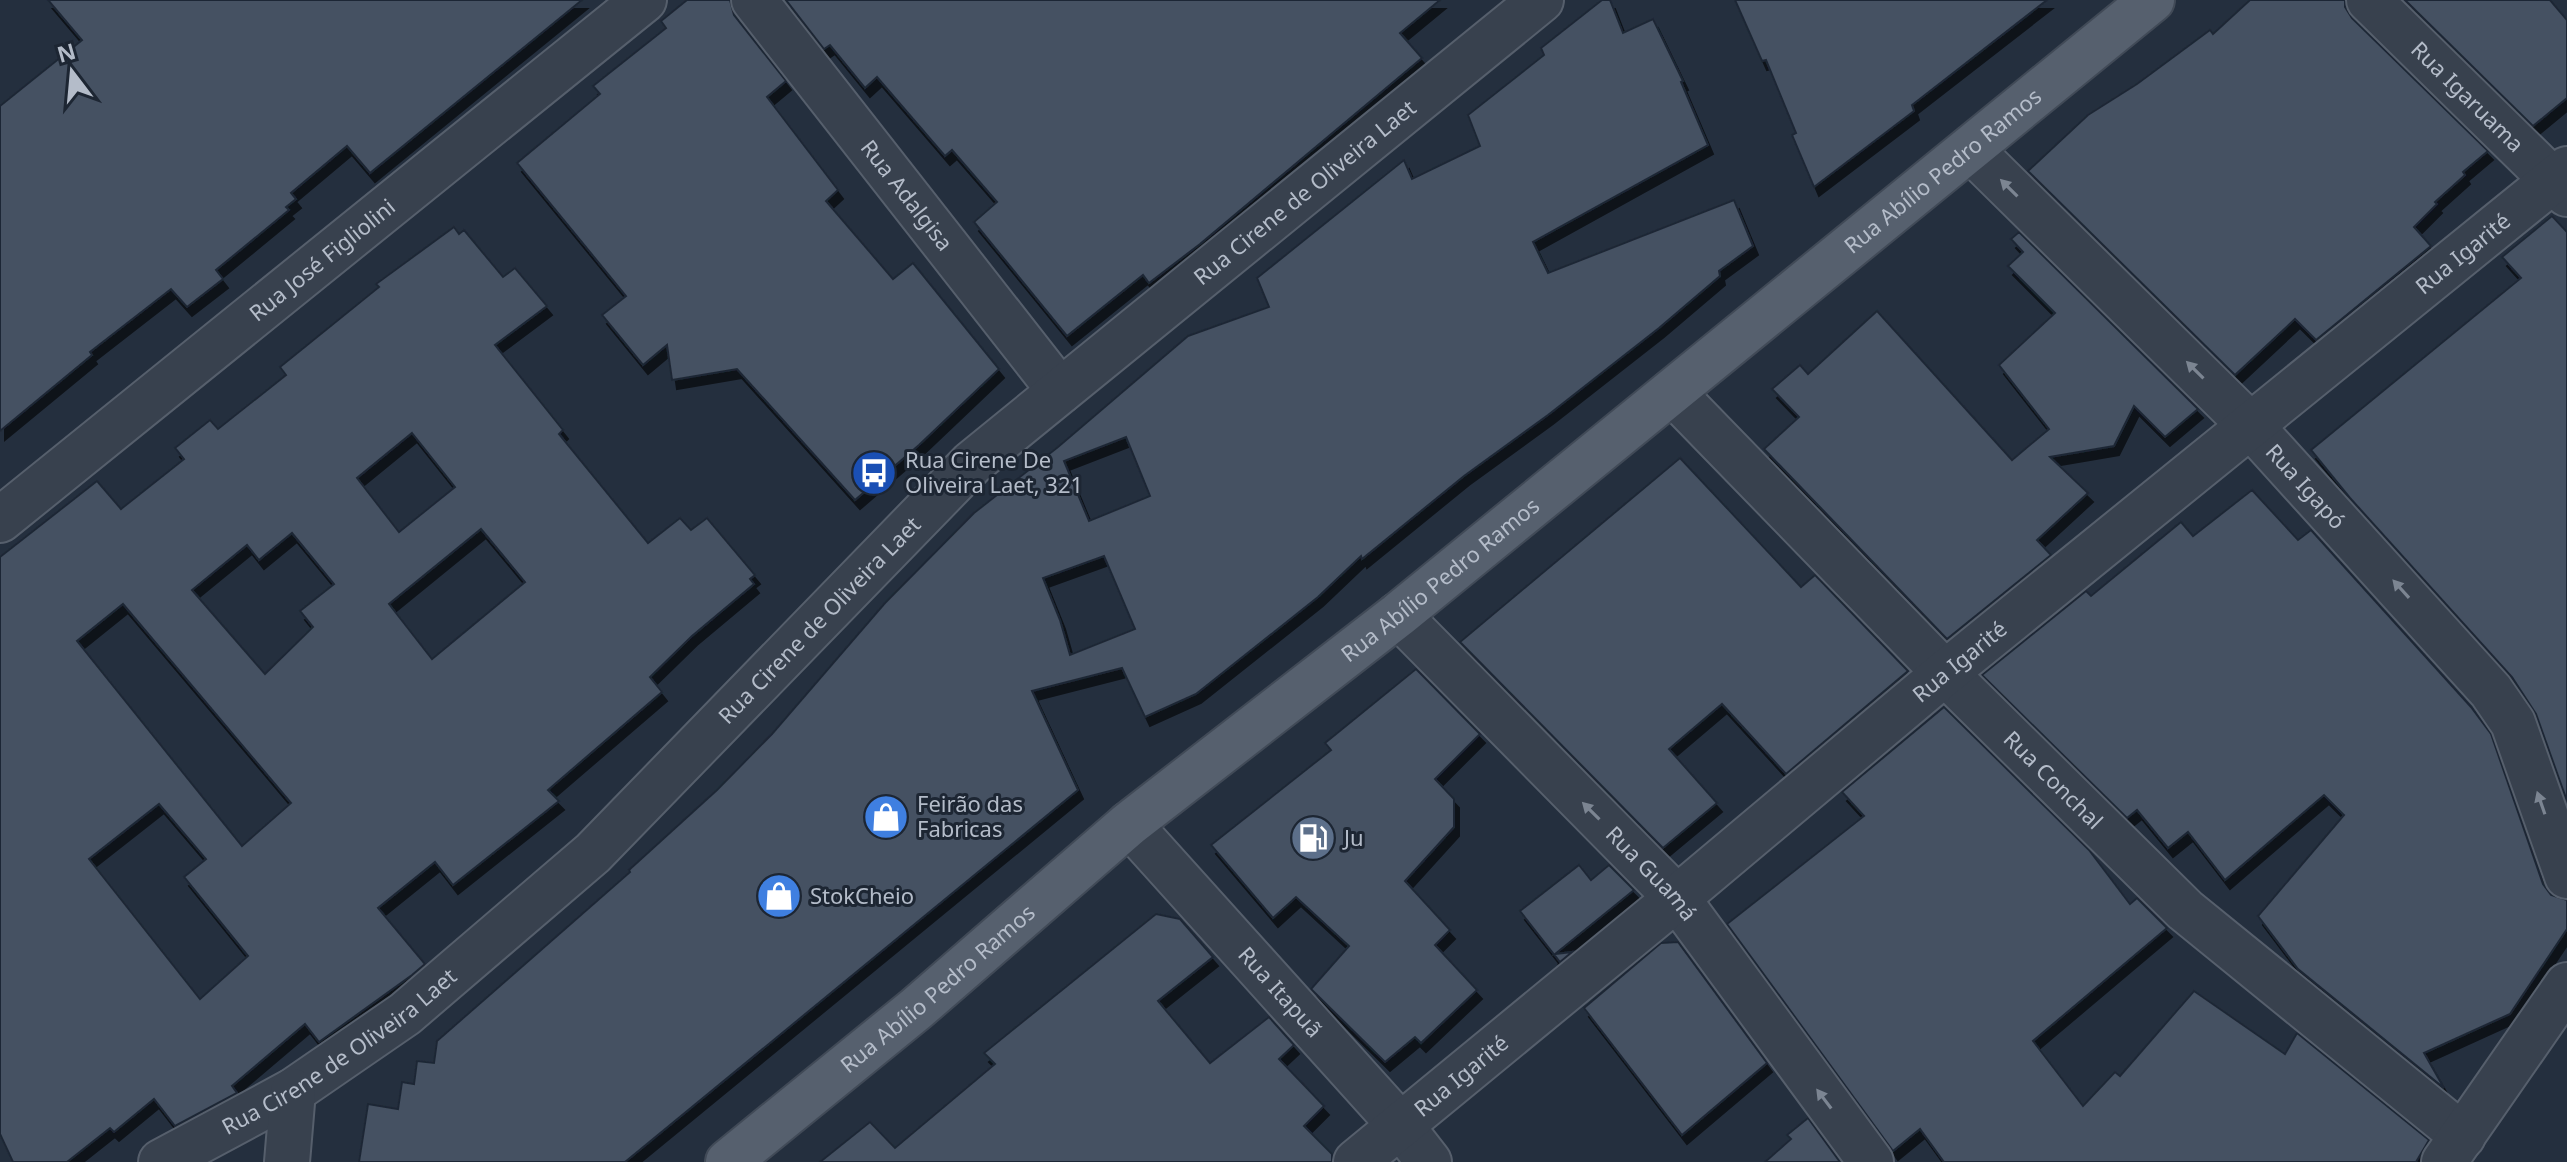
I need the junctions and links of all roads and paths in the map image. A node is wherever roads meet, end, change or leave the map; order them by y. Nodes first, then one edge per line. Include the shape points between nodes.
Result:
1 (644, 0) edge
2 (754, 0) edge
3 (1541, 0) edge
4 (2152, 0) edge
5 (2369, 0) edge
6 (1970, 149) junction
7 (2562, 181) edge
8 (1060, 391) junction
9 (1672, 392) junction
10 (2250, 425) junction
11 (0, 520) edge
12 (1398, 615) junction
13 (1945, 673) junction
14 (1129, 824) junction
15 (2567, 876) edge
16 (1677, 898) junction
17 (2567, 985) edge
18 (293, 1091) junction
19 (1401, 1126) junction
20 (2453, 1149) edge
21 (161, 1162) edge
22 (287, 1162) edge
23 (728, 1162) edge
24 (1356, 1162) edge
25 (1429, 1162) edge
26 (1871, 1162) edge

1 - 11 street, Rua José Figliolini
2 - 8 street, Rua Adalgisa
3 - 8 street, Rua Cirene de Oliveira Laet
4 - 6 main road, Rua Abílio Pedro Ramos
5 - 7 street, Rua Igaruama
6 - 9 main road, Rua Abílio Pedro Ramos
10 -> 6 street, Rua Igapó
7 - 10 street, Rua Igarité
8 - 18 street, Rua Cirene de Oliveira Laet via 972,463 593,853 405,1014
9 - 12 main road, Rua Abílio Pedro Ramos
9 - 13 street, Rua Conchal
10 - 13 street, Rua Igarité
15 -> 10 street, Rua Igapó via 2513,723 2491,691
12 - 14 main road, Rua Abílio Pedro Ramos
16 -> 12 street, Rua Guamá
13 - 16 street, Rua Igarité
13 - 20 street, Rua Conchal via 2185,910
14 - 19 street, Rua Itapuã
14 - 23 main road, Rua Abílio Pedro Ramos via 916,1009
16 - 19 street, Rua Igarité
26 -> 16 street, Rua Guamá
17 - 20 street
18 - 21 street, Rua Cirene de Oliveira Laet
18 - 22 street
19 - 24 street, Rua Igarité
19 - 25 street, Rua Itapuã

